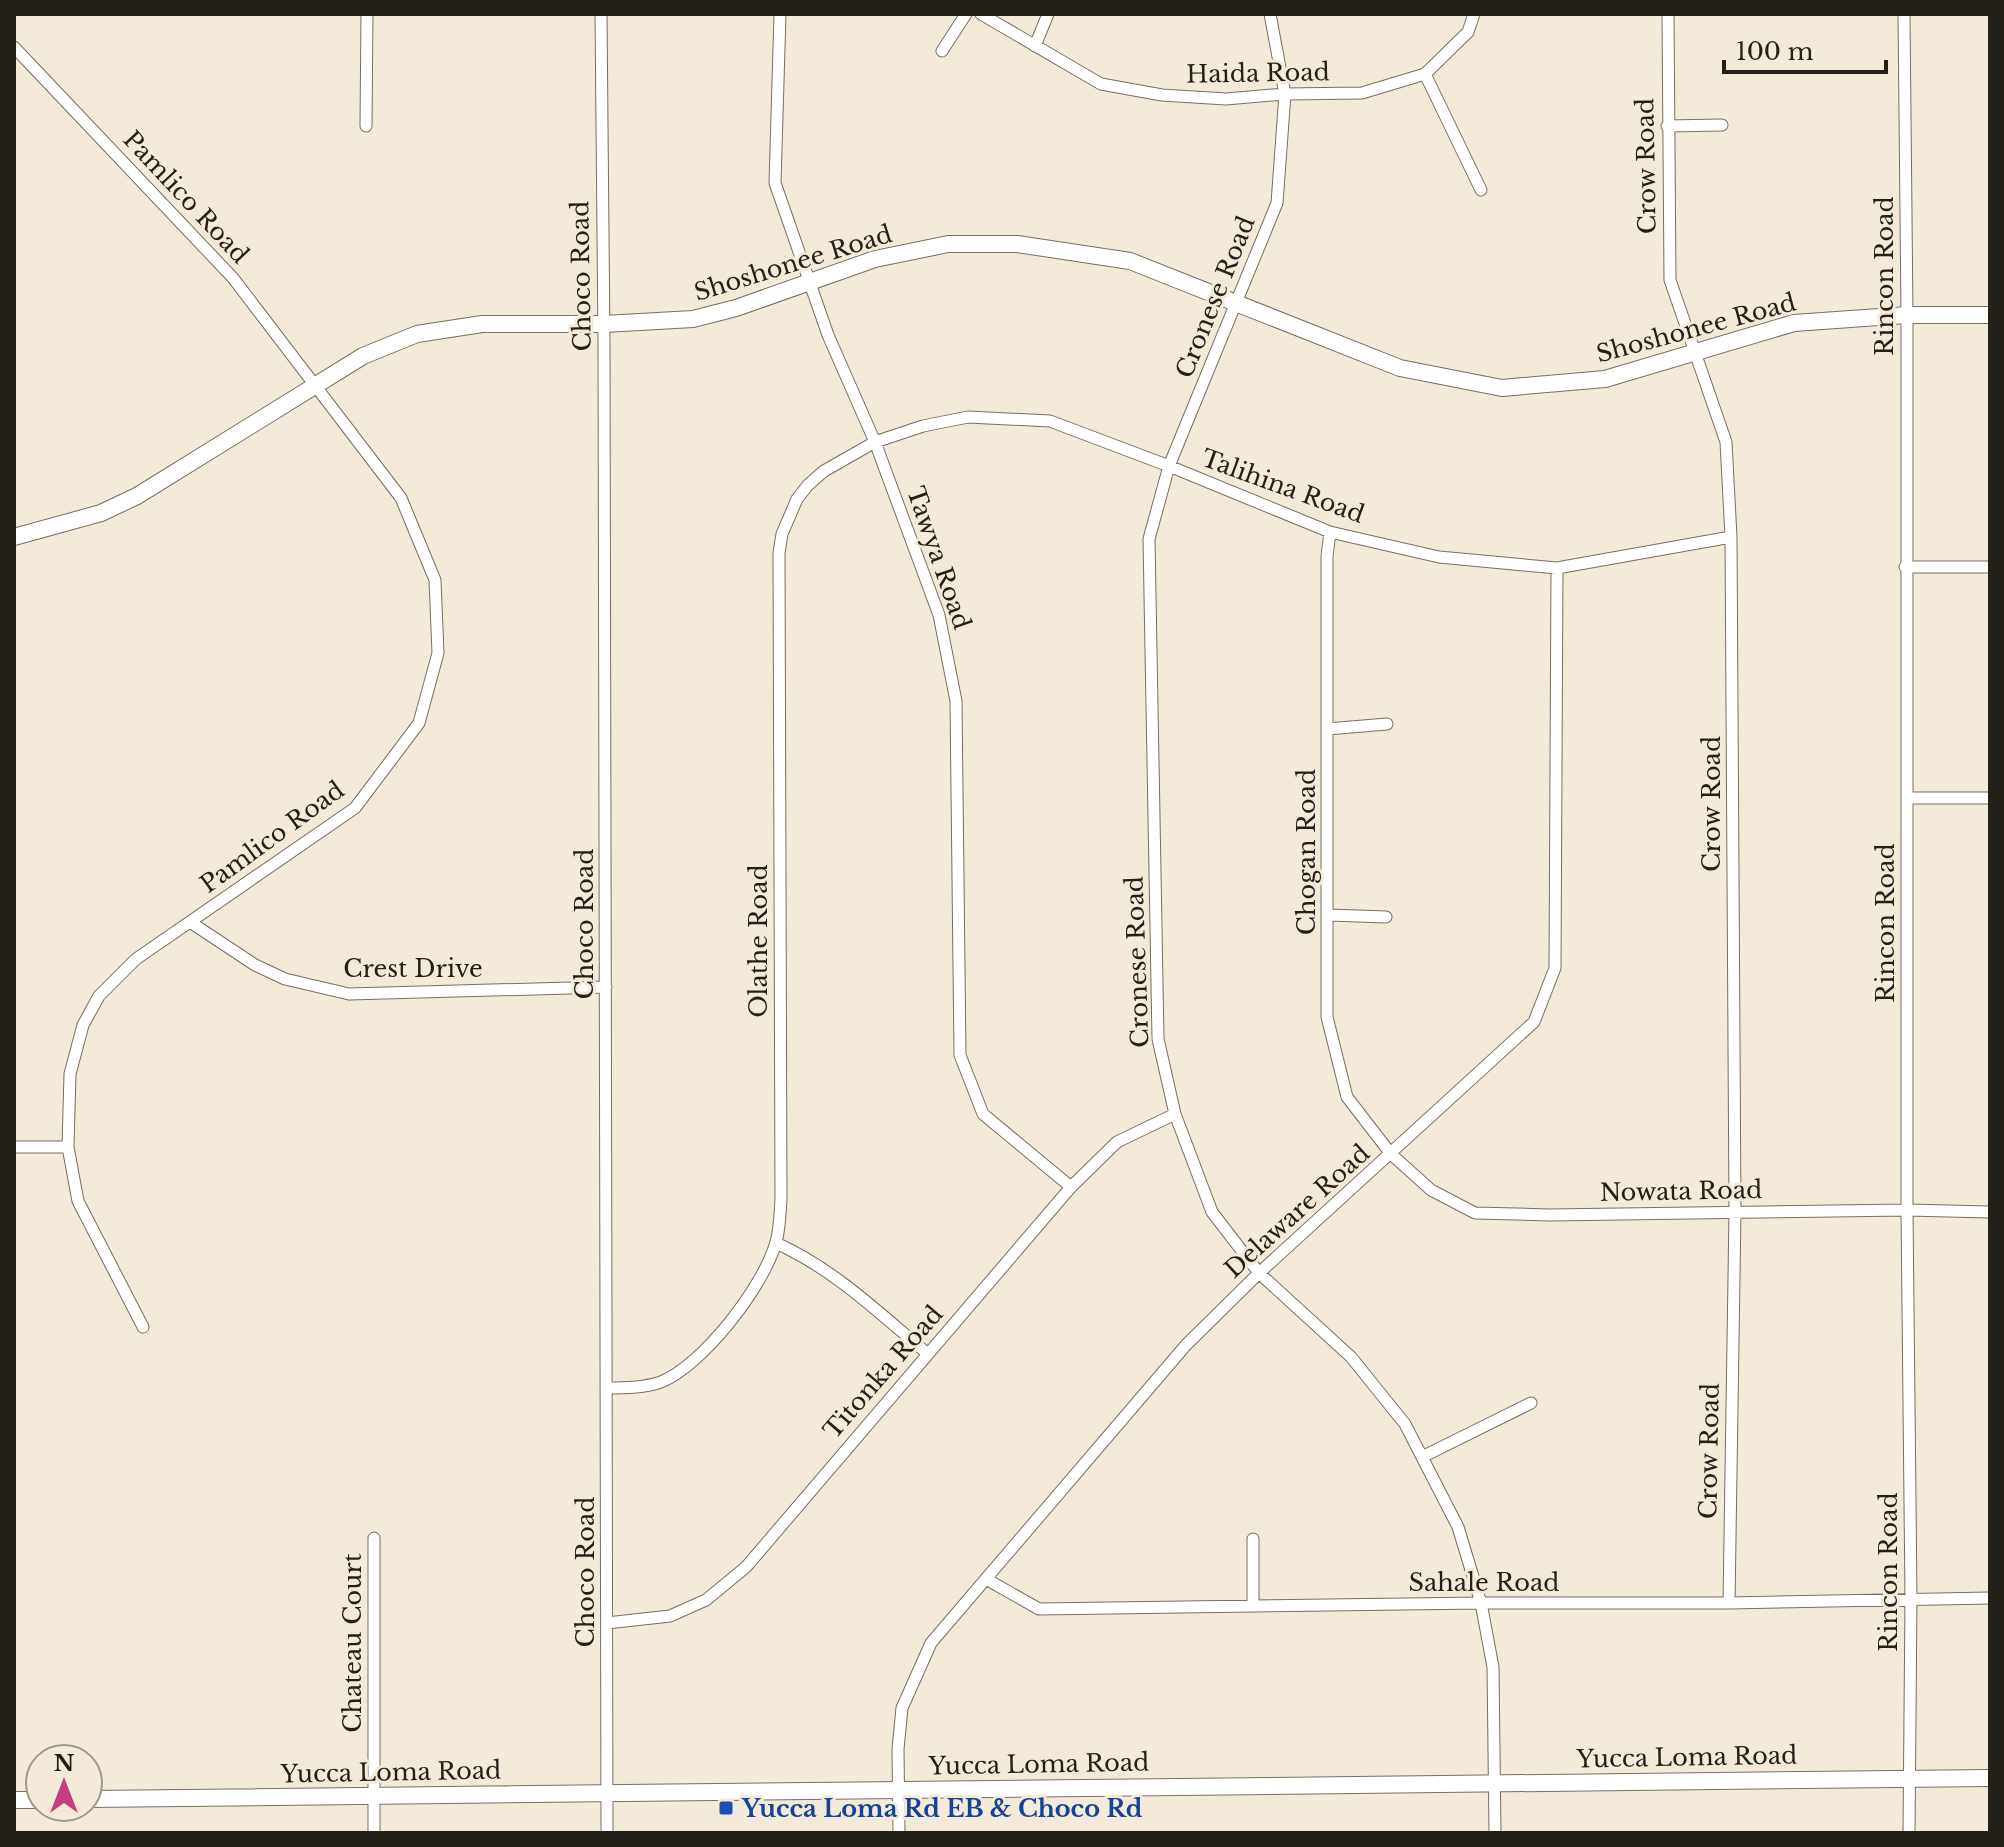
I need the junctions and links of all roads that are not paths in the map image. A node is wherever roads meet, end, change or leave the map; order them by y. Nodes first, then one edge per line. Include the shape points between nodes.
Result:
1 (367, 14) edge
2 (601, 14) edge
3 (780, 14) edge
4 (966, 14) edge
5 (981, 14) edge
6 (1048, 14) edge
7 (1270, 14) edge
8 (1474, 14) edge
9 (1668, 14) edge
10 (1904, 14) edge
11 (1035, 46) junction
12 (14, 47) edge
13 (942, 51) dead end
14 (1425, 74) junction
15 (1285, 94) junction
16 (1722, 125) dead end
17 (366, 126) dead end
18 (1667, 126) junction
19 (1481, 190) dead end
20 (808, 282) junction
21 (1236, 305) junction
22 (1907, 315) junction
23 (1990, 315) edge
24 (604, 324) junction
25 (1695, 351) junction
26 (314, 385) junction
27 (875, 442) junction
28 (1169, 466) junction
29 (1330, 532) junction
30 (14, 537) edge
31 (1731, 537) junction
32 (1905, 567) junction
33 (1990, 567) edge
34 (1557, 568) junction
35 (1387, 724) dead end
36 (1327, 729) junction
37 (1908, 798) junction
38 (1990, 798) edge
39 (1329, 915) junction
40 (1386, 917) dead end
41 (190, 922) junction
42 (606, 987) junction
43 (1175, 1114) junction
44 (14, 1147) edge
45 (68, 1147) junction
46 (1391, 1154) junction
47 (1071, 1187) junction
48 (1907, 1210) junction
49 (1735, 1212) junction
50 (1990, 1212) edge
51 (776, 1243) junction
52 (1259, 1273) junction
53 (143, 1327) dead end
54 (928, 1354) junction
55 (606, 1388) junction
56 (1531, 1403) dead end
57 (1424, 1456) junction
58 (374, 1538) dead end
59 (1253, 1539) dead end
60 (986, 1579) junction
61 (1911, 1598) junction
62 (1990, 1598) edge
63 (1481, 1603) junction
64 (1729, 1603) junction
65 (1253, 1606) junction
66 (607, 1623) junction
67 (1909, 1778) junction
68 (1990, 1778) edge
69 (1494, 1783) junction
70 (898, 1790) junction
71 (607, 1793) junction
72 (374, 1796) junction
73 (104, 1799) edge
74 (374, 1833) edge
75 (607, 1833) edge
76 (899, 1833) edge
77 (1495, 1833) edge
78 (1909, 1833) edge

1 - 17 street
2 - 24 street, Choco Road
3 - 20 street, Tawya Road via 775,183
4 - 13 street
5 - 11 street, Haida Road
6 - 11 street
7 - 15 street, Cronese Road
8 - 14 street, Haida Road via 1468,32
9 - 18 street, Crow Road
10 - 22 street, Rincon Road
11 - 15 street, Haida Road via 1101,84 1226,99
12 - 26 street, Pamlico Road via 233,278
14 - 15 street, Haida Road via 1362,93
14 - 19 street
15 - 21 street, Cronese Road via 1277,203
16 - 18 street
18 - 25 street, Crow Road via 1670,280
20 - 21 street, Shoshonee Road via 875,259 948,244 1017,244 1130,261
20 - 24 street, Shoshonee Road via 693,319
20 - 27 street, Tawya Road
21 - 25 street, Shoshonee Road via 1400,368 1502,388 1605,379
21 - 28 street, Cronese Road
22 - 23 street, Shoshonee Road
22 - 25 street, Shoshonee Road via 1794,323
22 - 32 street, Rincon Road
24 - 26 street, Shoshonee Road via 504,323 439,329 389,344
24 - 42 street, Choco Road
25 - 31 street, Crow Road via 1726,442
26 - 30 street, Shoshonee Road via 137,496 101,513
26 - 41 street, Pamlico Road via 401,498 435,580 438,653 419,723 355,808
27 - 28 street, Talihina Road via 968,417 1050,421
27 - 47 street, Tawya Road via 939,615 956,701 960,1055 983,1114
27 - 51 street, Olathe Road via 808,485 789,515 779,553 781,1199
28 - 29 street, Talihina Road
28 - 43 street, Cronese Road via 1149,539 1158,1039
29 - 34 street, Talihina Road via 1439,557
29 - 36 street, Chogan Road
31 - 34 street, Talihina Road
31 - 49 street, Crow Road
32 - 33 street
32 - 37 street, Rincon Road
34 - 46 street, Delaware Road via 1555,968 1534,1022
35 - 36 street
36 - 39 street, Chogan Road
37 - 38 street
37 - 48 street, Rincon Road
39 - 40 street
39 - 46 street, Chogan Road via 1327,1017 1347,1097
41 - 42 street, Crest Drive via 285,979 349,994
41 - 45 street, Pamlico Road via 136,959 99,996 83,1025 70,1074
42 - 55 street, Choco Road
43 - 47 street, Titonka Road via 1117,1142
43 - 52 street, Cronese Road via 1212,1212
44 - 45 street
45 - 53 street, Pamlico Road via 78,1201
46 - 49 street, Nowata Road via 1431,1190 1475,1213
46 - 52 street, Delaware Road
47 - 54 street, Titonka Road
48 - 49 street, Nowata Road
48 - 50 street, Nowata Road
48 - 61 street, Rincon Road
49 - 64 street, Crow Road
51 - 54 street via 828,1271
51 - 55 street, Olathe Road via 745,1300 687,1366 641,1387
52 - 57 street, Cronese Road via 1351,1357
52 - 60 street, Delaware Road via 1186,1345
54 - 66 street, Titonka Road via 746,1567 706,1600 670,1616
55 - 66 street, Choco Road
56 - 57 street
57 - 63 street, Cronese Road via 1458,1527
58 - 72 street, Chateau Court
59 - 65 street
60 - 65 street, Sahale Road via 1039,1609
60 - 70 street, Delaware Road via 931,1643 902,1708
61 - 62 street, Sahale Road
61 - 64 street, Sahale Road
61 - 67 street, Rincon Road
63 - 64 street, Sahale Road
63 - 65 street, Sahale Road
63 - 69 street, Cronese Road via 1493,1667
66 - 71 street, Choco Road
67 - 68 street, Yucca Loma Road
67 - 69 street, Yucca Loma Road
67 - 78 street, Rincon Road
69 - 70 street, Yucca Loma Road
69 - 77 street, Cronese Road
70 - 71 street, Yucca Loma Road
70 - 76 street, Delaware Road
71 - 72 street, Yucca Loma Road
71 - 75 street, Choco Road
72 - 73 street, Yucca Loma Road
72 - 74 street, Chateau Court

